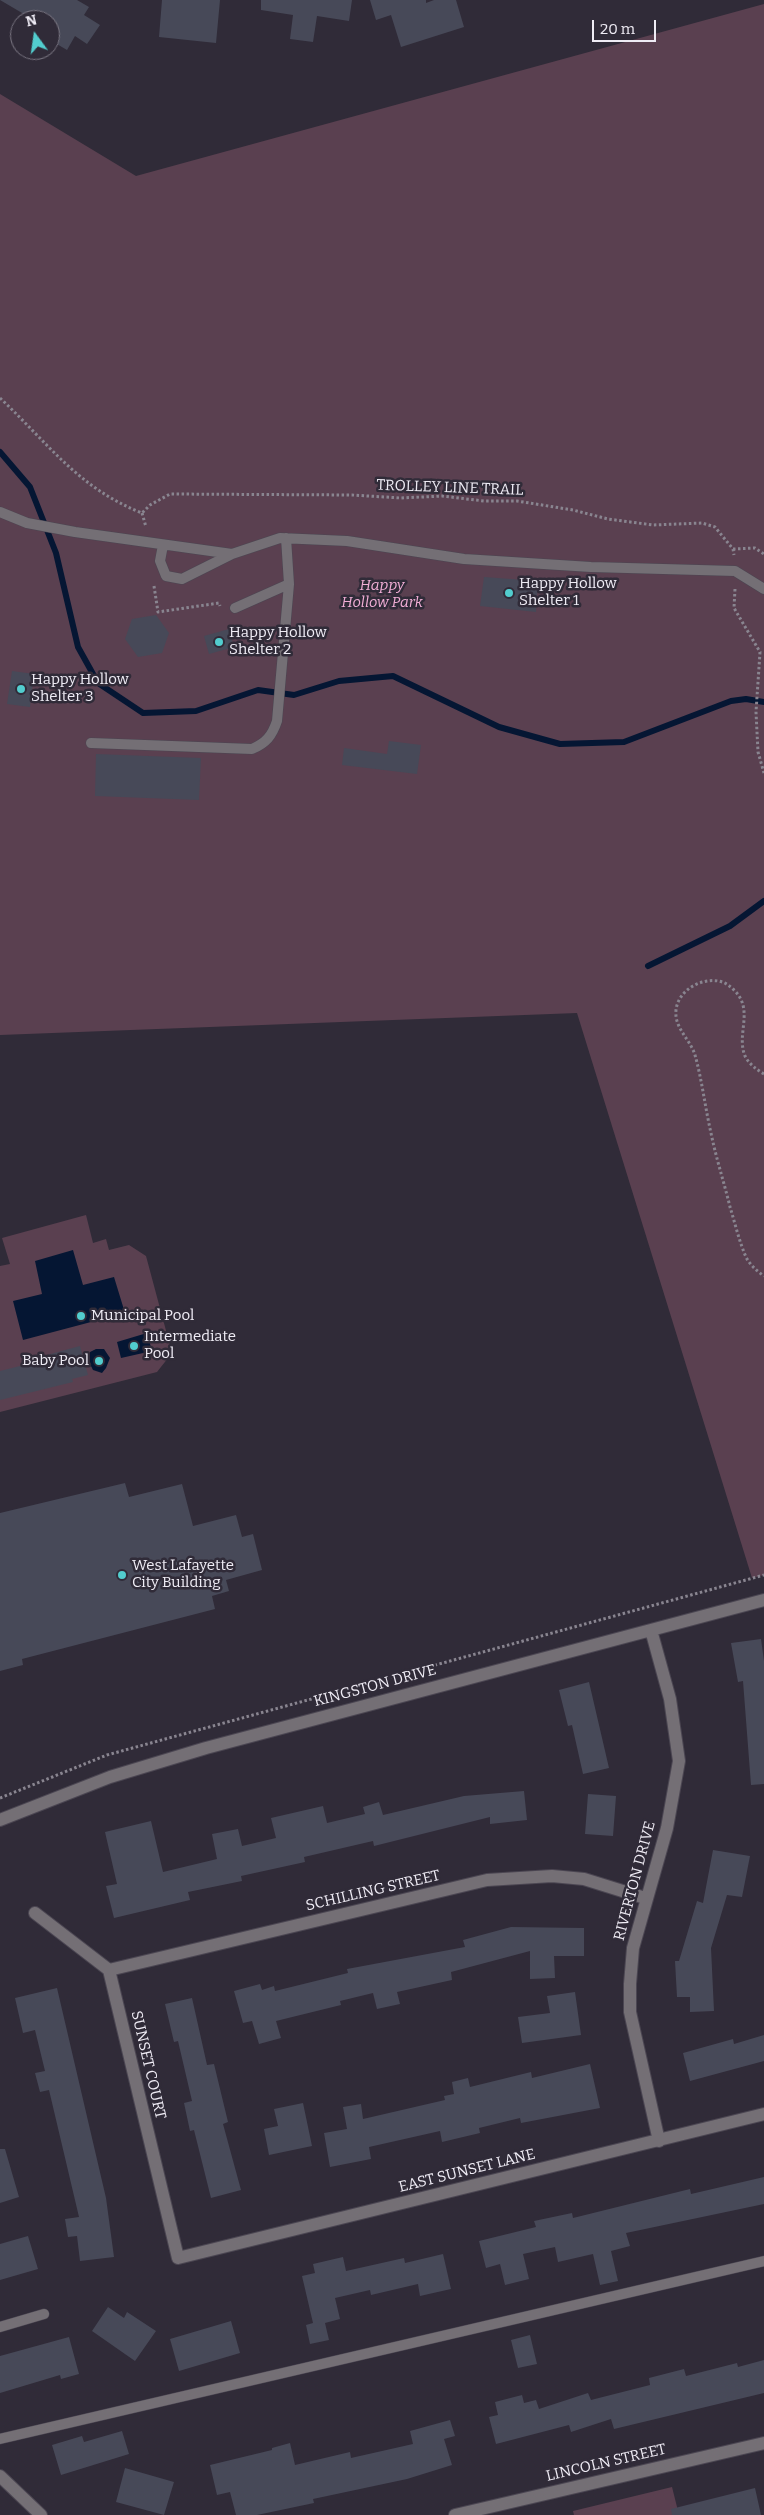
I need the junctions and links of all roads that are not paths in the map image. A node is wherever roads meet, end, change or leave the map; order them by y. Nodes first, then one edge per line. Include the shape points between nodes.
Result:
1 (0, 512) edge
2 (286, 538) junction
3 (164, 545) junction
4 (232, 554) junction
5 (289, 584) junction
6 (764, 589) edge
7 (235, 608) dead end
8 (91, 743) dead end
9 (764, 1600) edge
10 (651, 1630) junction
11 (0, 1820) edge
12 (645, 1898) junction
13 (35, 1913) dead end
14 (109, 1970) junction
15 (764, 2114) edge
16 (659, 2141) junction
17 (178, 2258) joint
18 (764, 2261) edge
19 (44, 2314) dead end
20 (0, 2327) edge
21 (0, 2440) edge
22 (764, 2443) edge
23 (0, 2476) edge
24 (33, 2512) edge
25 (455, 2515) edge

1 - 3 lane via 27,523
2 - 4 lane
2 - 5 lane
2 - 6 lane via 347,541 464,559 735,571
3 - 4 lane
3 - 4 lane via 160,561 166,576 182,579
5 - 7 lane
5 - 8 lane via 278,707 272,735 263,744 252,749
9 - 10 street, KINGSTON DRIVE
10 - 11 street, KINGSTON DRIVE via 206,1748 110,1777
10 - 12 street, RIVERTON DRIVE via 670,1698 679,1761 667,1828
12 - 14 street, SCHILLING STREET via 584,1879 552,1876 487,1880
12 - 16 street, RIVERTON DRIVE via 633,1948 630,2012
13 - 14 street
14 - 17 street, SUNSET COURT
15 - 16 street, EAST SUNSET LANE
16 - 17 street, EAST SUNSET LANE
18 - 21 lane
19 - 20 lane
22 - 25 street, LINCOLN STREET
23 - 24 street

